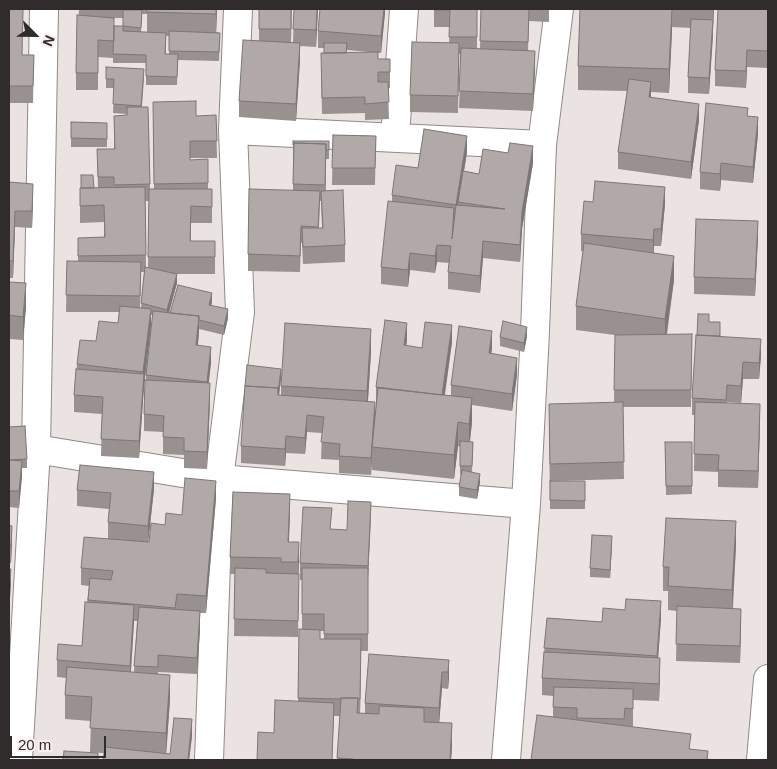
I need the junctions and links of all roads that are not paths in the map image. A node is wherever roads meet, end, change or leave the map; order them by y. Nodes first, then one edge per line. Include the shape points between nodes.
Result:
1 (44, 9) edge
2 (238, 9) edge
3 (404, 9) edge
4 (559, 9) edge
5 (233, 130) junction
6 (395, 136) junction
7 (542, 145) junction
8 (36, 449) junction
9 (218, 479) junction
10 (526, 504) junction
11 (768, 679) edge
12 (18, 760) edge
13 (209, 760) edge
14 (506, 760) edge
15 (761, 760) edge

1 - 8 street via 28,297
2 - 5 street
3 - 6 street
4 - 7 street
5 - 6 street
5 - 9 street via 240,312
6 - 7 street
7 - 10 street
8 - 9 street
8 - 12 street
9 - 10 street
9 - 13 street
10 - 14 street
11 - 15 street

